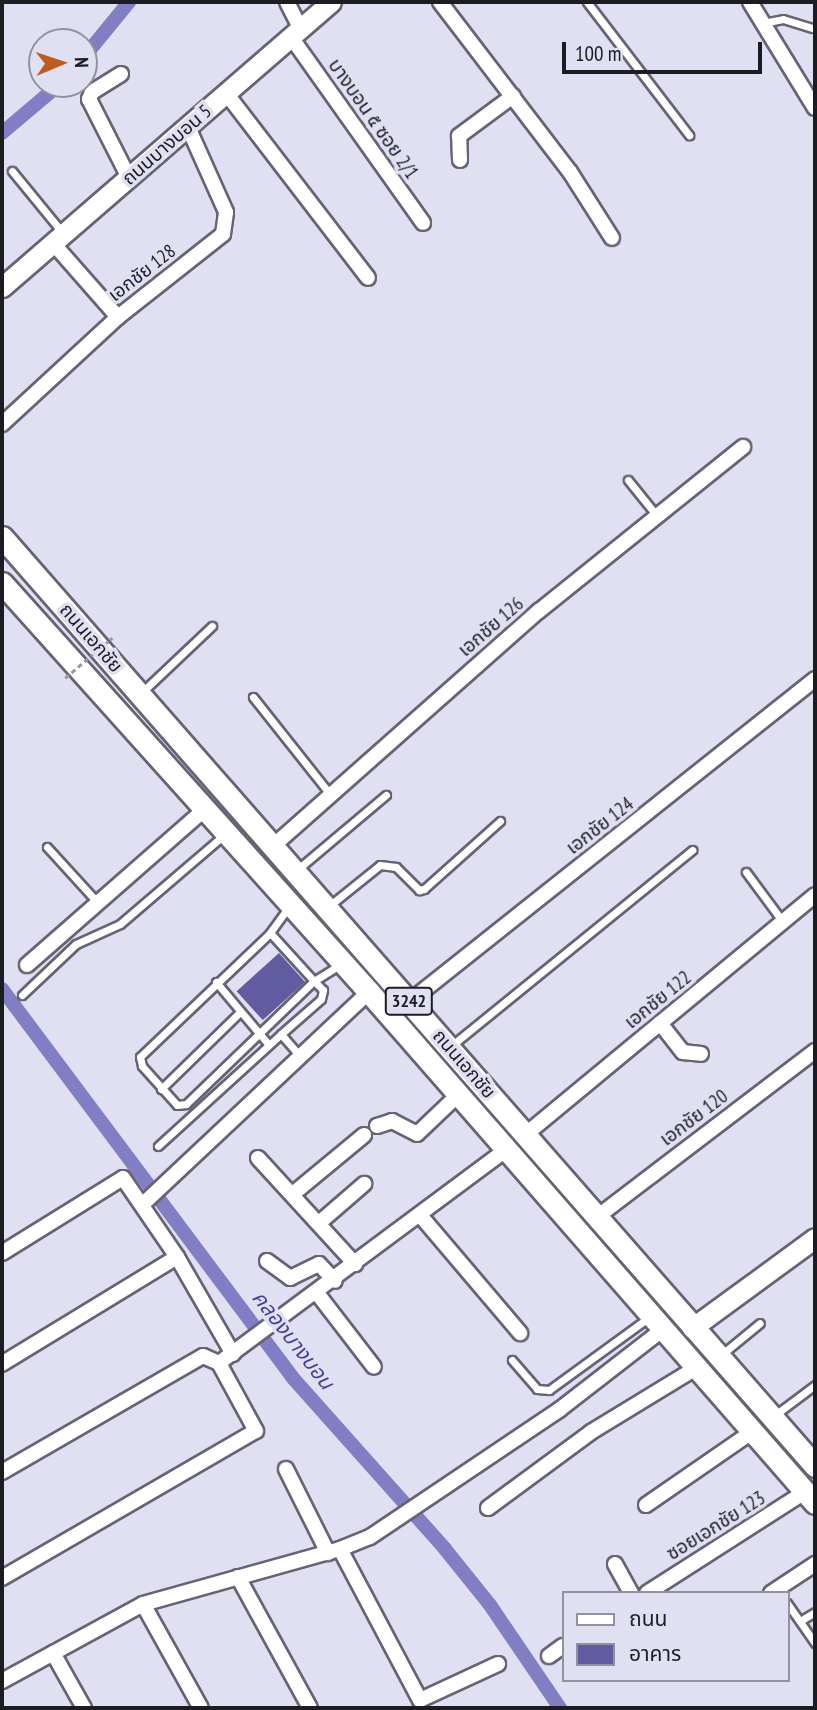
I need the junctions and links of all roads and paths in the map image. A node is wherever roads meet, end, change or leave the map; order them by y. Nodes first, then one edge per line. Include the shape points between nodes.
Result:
1 (287, 2) edge
2 (331, 2) edge
3 (440, 2) edge
4 (587, 2) edge
5 (750, 2) edge
6 (763, 23) junction
7 (813, 28) dead end
8 (296, 33) junction
9 (121, 74) dead end
10 (226, 93) junction
11 (513, 96) junction
12 (815, 108) edge
13 (188, 127) junction
14 (689, 135) dead end
15 (460, 160) dead end
16 (12, 171) dead end
17 (130, 178) junction
18 (423, 223) dead end
19 (57, 237) junction
20 (612, 238) dead end
21 (368, 278) dead end
22 (2, 287) edge
23 (118, 317) junction
24 (2, 425) edge
25 (743, 447) dead end
26 (628, 480) dead end
27 (657, 516) junction
28 (2, 537) edge
29 (2, 583) edge
30 (212, 626) dead end
31 (112, 638) dead end
32 (111, 659) junction
33 (76, 678) junction
34 (815, 679) edge
35 (140, 694) junction
36 (254, 697) dead end
37 (330, 794) junction
38 (386, 795) dead end
39 (204, 810) junction
40 (500, 821) dead end
41 (225, 835) junction
42 (273, 846) junction
43 (47, 847) dead end
44 (692, 850) dead end
45 (295, 872) junction
46 (747, 872) dead end
47 (815, 895) edge
48 (98, 903) junction
49 (289, 905) junction
50 (328, 906) junction
51 (783, 922) junction
52 (269, 933) junction
53 (342, 963) junction
54 (27, 965) dead end
55 (314, 981) junction
56 (216, 982) junction
57 (369, 992) junction
58 (22, 995) dead end
59 (409, 1002) junction
60 (240, 1012) junction
61 (660, 1023) junction
62 (281, 1034) junction
63 (261, 1035) junction
64 (269, 1045) junction
65 (450, 1046) junction
66 (815, 1051) edge
67 (701, 1054) dead end
68 (301, 1057) junction
69 (162, 1089) junction
70 (459, 1094) junction
71 (525, 1135) junction
72 (158, 1146) dead end
73 (507, 1149) junction
74 (258, 1158) dead end
75 (364, 1184) dead end
76 (294, 1193) junction
77 (147, 1200) junction
78 (420, 1215) junction
79 (597, 1217) junction
80 (319, 1223) junction
81 (815, 1238) edge
82 (2, 1254) edge
83 (177, 1256) junction
84 (267, 1261) dead end
85 (355, 1264) junction
86 (335, 1281) junction
87 (317, 1293) junction
88 (657, 1323) junction
89 (760, 1323) dead end
90 (692, 1328) junction
91 (520, 1333) dead end
92 (233, 1354) junction
93 (717, 1357) junction
94 (512, 1360) dead end
95 (219, 1363) junction
96 (2, 1364) edge
97 (374, 1367) dead end
98 (695, 1368) junction
99 (815, 1385) edge
100 (771, 1418) junction
101 (752, 1432) junction
102 (815, 1466) edge
103 (286, 1469) dead end
104 (2, 1472) edge
105 (810, 1498) edge
106 (646, 1505) dead end
107 (488, 1508) dead end
108 (334, 1551) junction
109 (615, 1564) dead end
110 (815, 1564) edge
111 (238, 1577) junction
112 (2, 1578) edge
113 (630, 1591) edge
114 (650, 1591) edge
115 (774, 1591) edge
116 (143, 1604) junction
117 (789, 1606) edge
118 (815, 1612) edge
119 (800, 1621) junction
120 (815, 1643) edge
121 (562, 1647) edge
122 (53, 1653) junction
123 (549, 1656) dead end
124 (498, 1664) dead end
125 (2, 1681) edge
126 (84, 1708) edge
127 (201, 1708) edge
128 (310, 1708) edge

1 - 8 street, บางบอน ๕ ซอย 2/1
2 - 8 main road, ถนนบางบอน 5
3 - 11 street
4 - 14 lane
5 - 6 street
6 - 7 lane via 782,19
6 - 12 street
8 - 10 main road, ถนนบางบอน 5
8 - 18 street, บางบอน ๕ ซอย 2/1
9 - 17 street via 92,92 89,99
10 - 13 main road, ถนนบางบอน 5
10 - 21 street
11 - 15 street via 459,136
11 - 20 street
13 - 17 main road, ถนนบางบอน 5
13 - 23 street, เอกชัย 128 via 226,212 227,225 223,234
16 - 19 lane
17 - 19 main road, ถนนบางบอน 5
19 - 22 main road, ถนนบางบอน 5
19 - 23 street
23 - 24 street, เอกชัย 128
25 - 27 street, เอกชัย 126
26 - 27 lane
27 - 37 street, เอกชัย 126 via 539,611
28 - 32 main road, ถนนเอกชัย / 3242
29 - 33 main road, ถนนเอกชัย / 3242
30 - 35 lane
31 - 33 path, bridge
32 - 33 main road
32 - 35 main road, ถนนเอกชัย / 3242
33 - 39 main road, ถนนเอกชัย / 3242
34 - 59 street, เอกชัย 124
35 - 42 main road, ถนนเอกชัย / 3242
36 - 37 lane
37 - 42 street, เอกชัย 126
38 - 45 lane
39 - 41 main road, ถนนเอกชัย / 3242
39 - 48 street
40 - 50 lane via 425,889 419,890 396,867 380,865
41 - 49 main road, ถนนเอกชัย / 3242
41 - 58 lane via 120,924 76,944
42 - 45 main road, ถนนเอกชัย / 3242
43 - 48 lane
44 - 65 lane
45 - 50 main road, ถนนเอกชัย / 3242
46 - 51 lane
47 - 51 street, เอกชัย 122
48 - 54 street
49 - 52 lane
49 - 53 main road, ถนนเอกชัย / 3242
50 - 59 main road, ถนนเอกชัย / 3242
51 - 61 street, เอกชัย 122
52 - 55 lane
52 - 56 lane
53 - 55 lane
53 - 57 main road, ถนนเอกชัย / 3242
55 - 62 lane via 323,990 321,999
55 - 63 lane
56 - 60 lane
56 - 69 lane via 140,1057
57 - 68 street
57 - 70 main road, ถนนเอกชัย / 3242
59 - 65 main road, ถนนเอกชัย / 3242
60 - 63 lane
60 - 69 lane
61 - 67 street via 683,1052
61 - 71 street, เอกชัย 122
62 - 64 lane
62 - 68 lane
63 - 64 lane
63 - 69 lane via 186,1104 177,1105
64 - 72 lane
65 - 71 main road, ถนนเอกชัย / 3242
66 - 79 street, เอกชัย 120
68 - 77 street
70 - 73 main road, ถนนเอกชัย / 3242
70 - 76 street via 417,1135 392,1121 371,1130
71 - 79 main road, ถนนเอกชัย / 3242
73 - 78 street
73 - 88 main road, ถนนเอกชัย / 3242
74 - 76 street
75 - 80 street
76 - 80 street
77 - 82 street via 127,1181 118,1179
77 - 83 street
78 - 85 street
78 - 91 street
79 - 90 main road, ถนนเอกชัย / 3242
80 - 85 street
81 - 90 main road
83 - 92 street
83 - 96 street
84 - 86 street via 290,1278 319,1265
85 - 86 street
86 - 87 street
87 - 92 street
87 - 97 street
88 - 94 lane via 549,1390 537,1389
88 - 98 main road, ถนนเอกชัย / 3242
88 - 108 street via 559,1410 399,1520
89 - 93 lane
90 - 93 main road, ถนนเอกชัย / 3242
92 - 95 street
93 - 100 main road, ถนนเอกชัย / 3242
95 - 104 street via 203,1356
95 - 112 street via 256,1431
98 - 101 main road, ถนนเอกชัย / 3242
98 - 107 street via 591,1432
99 - 100 lane
100 - 102 main road, ถนนเอกชัย / 3242
101 - 105 main road, ถนนเอกชัย / 3242
101 - 106 street
103 - 108 street
105 - 114 street, ซอยเอกชัย 123
108 - 111 street
108 - 124 street via 420,1700
109 - 113 street
110 - 115 street
111 - 116 street
111 - 128 street
116 - 122 street
116 - 127 street
117 - 119 lane
118 - 119 lane
119 - 120 lane
121 - 123 street
122 - 125 street
122 - 126 street

